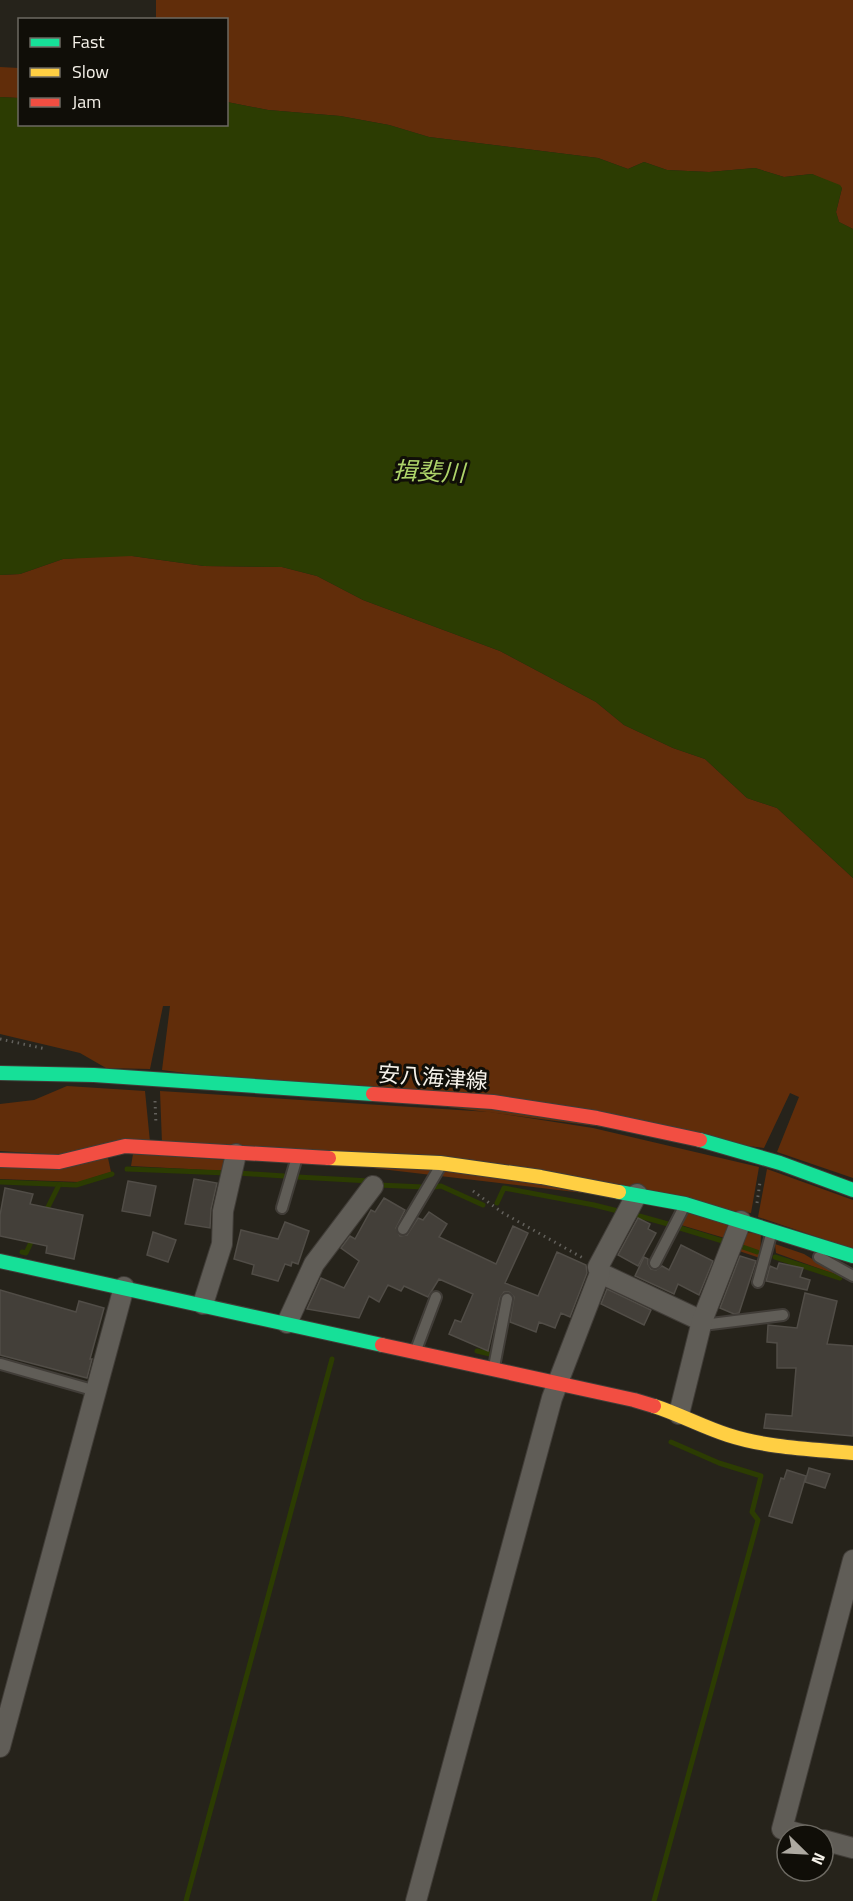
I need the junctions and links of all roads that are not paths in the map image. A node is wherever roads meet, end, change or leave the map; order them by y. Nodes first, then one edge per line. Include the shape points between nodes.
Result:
1 (0, 1073) edge
2 (22, 1074) junction
3 (18, 1089) dead end
4 (236, 1154) junction
5 (298, 1157) junction
6 (0, 1160) edge
7 (440, 1163) junction
8 (372, 1186) dead end
9 (853, 1190) edge
10 (637, 1194) junction
11 (685, 1204) junction
12 (282, 1208) dead end
13 (747, 1223) junction
14 (403, 1229) dead end
15 (772, 1231) junction
16 (801, 1240) junction
17 (853, 1256) edge
18 (0, 1261) edge
19 (655, 1263) dead end
20 (599, 1270) junction
21 (853, 1276) edge
22 (758, 1282) dead end
23 (124, 1287) junction
24 (436, 1297) dead end
25 (507, 1299) dead end
26 (202, 1304) junction
27 (783, 1315) dead end
28 (702, 1321) junction
29 (287, 1323) junction
30 (416, 1351) junction
31 (1, 1364) edge
32 (494, 1368) junction
33 (557, 1383) junction
34 (96, 1391) junction
35 (679, 1414) junction
36 (853, 1453) edge
37 (853, 1560) edge
38 (0, 1747) edge
39 (784, 1823) edge
40 (835, 1843) edge
41 (853, 1848) edge
42 (416, 1901) edge

1 - 2 street, 安八海津線
2 - 3 street
2 - 9 street, 安八海津線 via 94,1075 493,1102 698,1139
4 - 5 street
4 - 6 street via 125,1146 59,1162
4 - 26 street via 223,1211 222,1244
5 - 7 street
5 - 12 lane
7 - 10 street
7 - 14 lane
8 - 29 street via 314,1264
10 - 11 street
10 - 20 street
11 - 13 street
11 - 19 lane
13 - 15 street
13 - 28 street
15 - 16 street
15 - 22 lane
16 - 17 street
16 - 21 lane via 808,1250
18 - 23 street
20 - 28 street
20 - 33 street
23 - 26 street
23 - 34 street
24 - 30 lane
25 - 32 lane
26 - 29 street
27 - 28 lane via 711,1324
28 - 35 street
29 - 30 street
30 - 32 street
31 - 34 lane
32 - 33 street
33 - 35 street
33 - 42 street
34 - 38 street
35 - 36 street via 727,1435 762,1444
37 - 39 street
40 - 41 street

